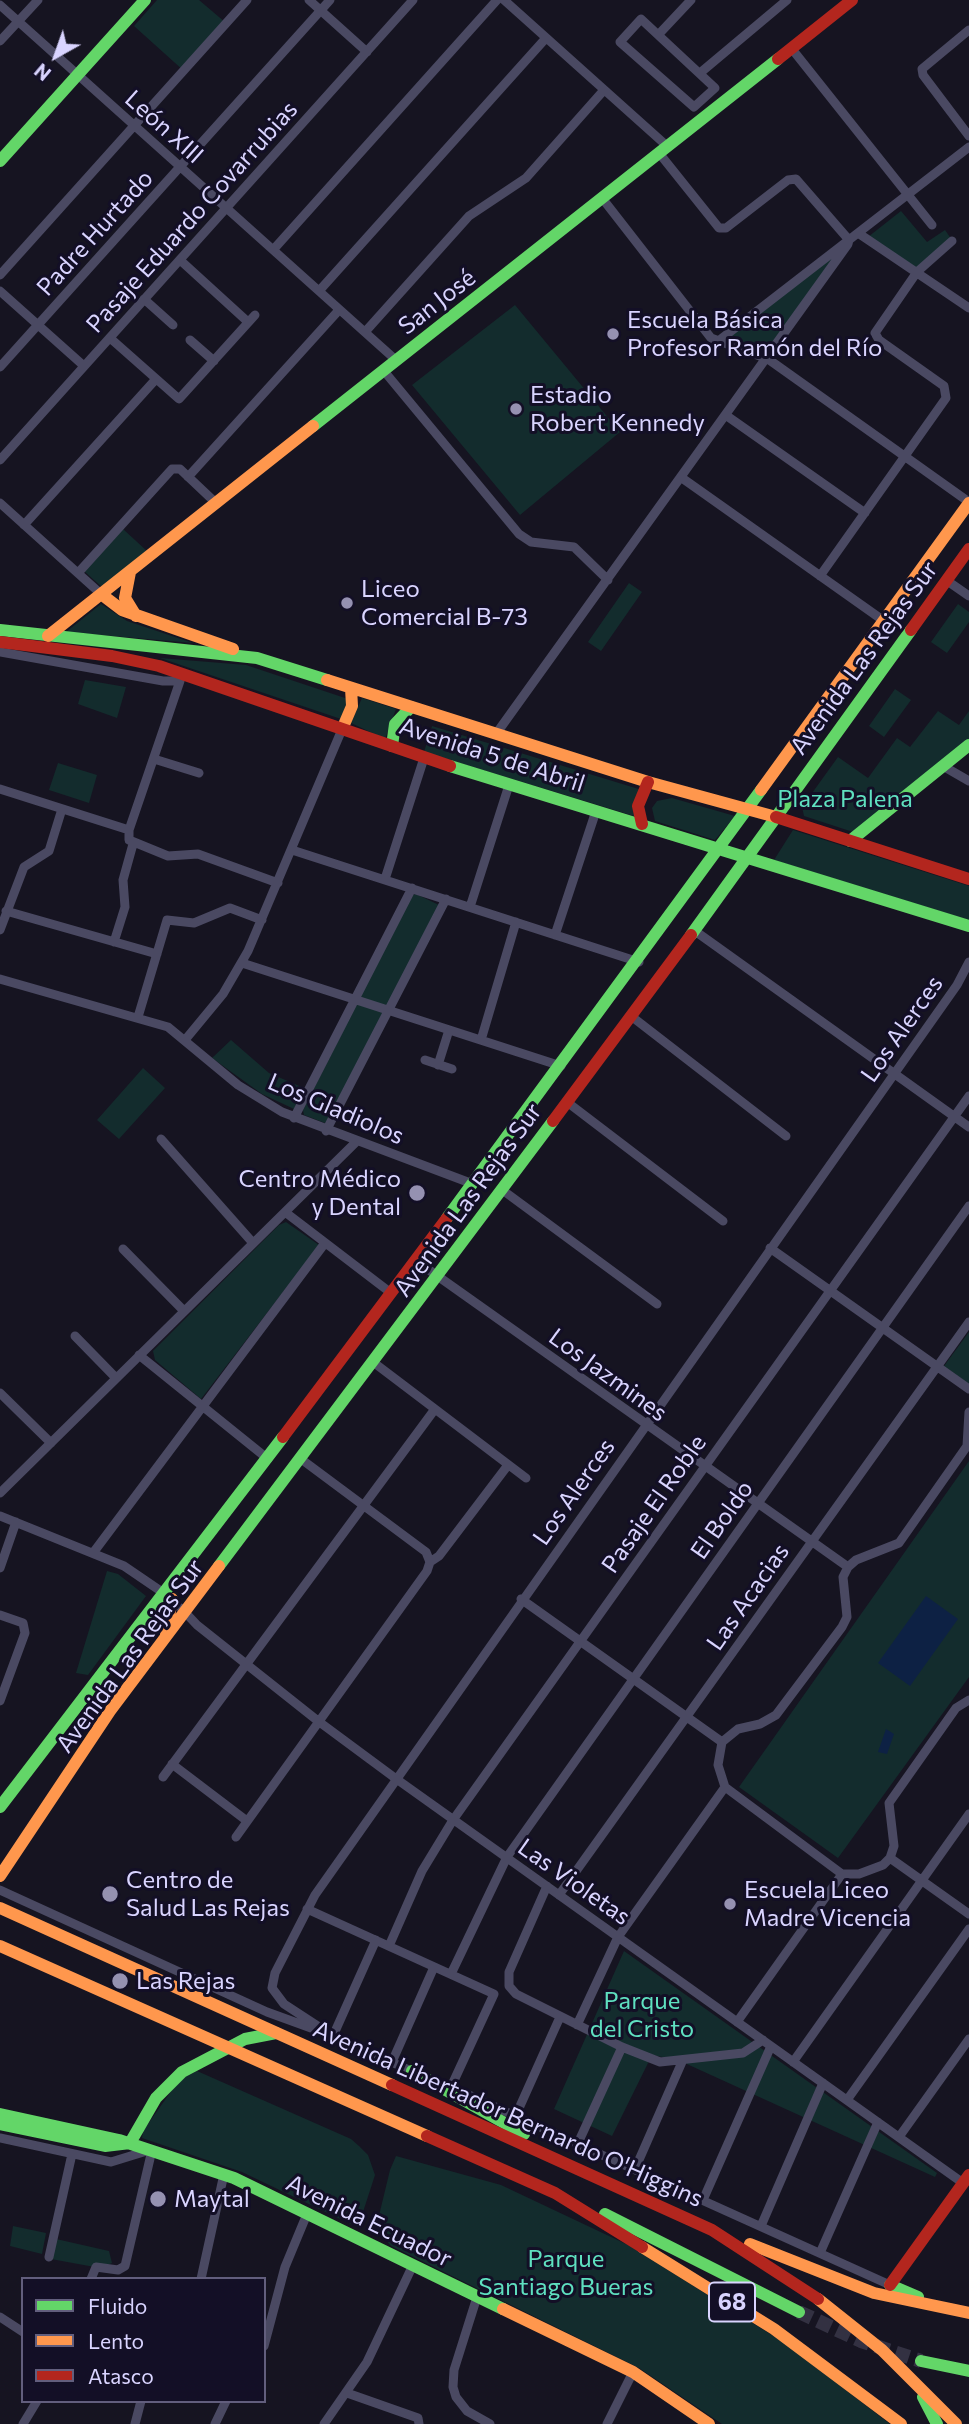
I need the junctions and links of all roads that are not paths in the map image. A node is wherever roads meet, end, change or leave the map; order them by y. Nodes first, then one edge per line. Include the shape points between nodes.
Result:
1 (38, 0) edge
2 (145, 0) edge
3 (247, 0) edge
4 (309, 0) edge
5 (330, 0) edge
6 (413, 0) edge
7 (497, 0) edge
8 (504, 0) edge
9 (691, 0) edge
10 (787, 0) edge
11 (847, 1) edge
12 (0, 5) edge
13 (321, 10) junction
14 (18, 21) junction
15 (969, 30) edge
16 (659, 34) junction
17 (547, 38) junction
18 (0, 41) edge
19 (792, 48) junction
20 (367, 51) junction
21 (700, 73) junction
22 (77, 75) junction
23 (604, 90) junction
24 (134, 126) junction
25 (969, 135) edge
26 (969, 147) edge
27 (663, 149) junction
28 (0, 161) edge
29 (180, 167) junction
30 (907, 194) junction
31 (602, 198) junction
32 (226, 208) junction
33 (932, 225) dead end
34 (858, 233) junction
35 (849, 240) junction
36 (952, 241) dead end
37 (273, 250) junction
38 (180, 260) junction
39 (917, 272) junction
40 (0, 275) edge
41 (0, 291) edge
42 (319, 291) junction
43 (144, 299) junction
44 (969, 309) edge
45 (339, 310) junction
46 (38, 325) junction
47 (173, 325) dead end
48 (365, 332) junction
49 (110, 338) junction
50 (190, 340) dead end
51 (717, 342) junction
52 (768, 359) junction
53 (214, 361) junction
54 (397, 361) junction
55 (84, 366) junction
56 (0, 367) edge
57 (384, 371) junction
58 (156, 379) junction
59 (727, 416) junction
60 (905, 457) junction
61 (0, 460) edge
62 (188, 477) junction
63 (682, 478) junction
64 (0, 503) edge
65 (969, 503) edge
66 (217, 504) junction
67 (864, 513) junction
68 (24, 525) junction
69 (969, 549) edge
70 (130, 572) junction
71 (78, 573) junction
72 (820, 576) junction
73 (608, 580) junction
74 (946, 580) junction
75 (101, 594) junction
76 (969, 596) edge
77 (138, 616) junction
78 (884, 621) junction
79 (0, 630) edge
80 (48, 636) junction
81 (0, 642) edge
82 (0, 652) edge
83 (257, 658) junction
84 (194, 676) junction
85 (180, 681) junction
86 (351, 688) junction
87 (411, 707) junction
88 (343, 727) junction
89 (496, 734) junction
90 (969, 745) edge
91 (392, 746) junction
92 (424, 758) junction
93 (154, 759) junction
94 (943, 766) junction
95 (199, 773) dead end
96 (969, 781) edge
97 (648, 782) junction
98 (509, 785) junction
99 (0, 789) edge
100 (62, 809) junction
101 (748, 809) junction
102 (596, 811) junction
103 (776, 817) junction
104 (642, 824) junction
105 (129, 830) junction
106 (850, 841) junction
107 (133, 844) junction
108 (720, 849) junction
109 (292, 850) junction
110 (748, 858) junction
111 (385, 879) junction
112 (969, 879) edge
113 (278, 883) junction
114 (412, 888) junction
115 (446, 899) junction
116 (470, 907) junction
117 (6, 911) junction
118 (262, 920) junction
119 (516, 922) junction
120 (969, 926) edge
121 (0, 930) edge
122 (695, 931) junction
123 (555, 934) junction
124 (114, 942) junction
125 (157, 954) junction
126 (639, 961) junction
127 (969, 962) edge
128 (242, 963) junction
129 (0, 979) edge
130 (356, 1000) junction
131 (389, 1010) junction
132 (631, 1016) junction
133 (138, 1017) junction
134 (449, 1030) junction
135 (185, 1040) junction
136 (481, 1040) junction
137 (425, 1060) dead end
138 (438, 1065) junction
139 (561, 1066) junction
140 (452, 1069) dead end
141 (894, 1074) junction
142 (969, 1096) edge
143 (567, 1102) junction
144 (954, 1116) junction
145 (294, 1118) junction
146 (969, 1127) edge
147 (326, 1131) junction
148 (786, 1136) dead end
149 (161, 1139) dead end
150 (356, 1141) junction
151 (472, 1184) junction
152 (501, 1189) junction
153 (969, 1206) edge
154 (285, 1212) junction
155 (723, 1221) dead end
156 (324, 1242) junction
157 (253, 1243) junction
158 (770, 1248) junction
159 (123, 1249) dead end
160 (415, 1260) junction
161 (438, 1276) junction
162 (830, 1291) junction
163 (391, 1293) junction
164 (657, 1304) dead end
165 (184, 1311) junction
166 (969, 1322) edge
167 (882, 1328) junction
168 (75, 1336) dead end
169 (139, 1355) junction
170 (373, 1362) junction
171 (937, 1367) junction
172 (116, 1378) junction
173 (969, 1389) edge
174 (0, 1392) edge
175 (201, 1406) junction
176 (435, 1409) junction
177 (969, 1412) edge
178 (644, 1425) junction
179 (51, 1443) junction
180 (268, 1459) junction
181 (301, 1459) junction
182 (508, 1465) junction
183 (704, 1467) junction
184 (526, 1478) dead end
185 (0, 1493) edge
186 (757, 1504) junction
187 (363, 1505) junction
188 (0, 1516) edge
189 (16, 1522) junction
190 (811, 1541) junction
191 (93, 1553) junction
192 (430, 1562) junction
193 (848, 1567) junction
194 (0, 1569) edge
195 (169, 1597) junction
196 (522, 1599) junction
197 (186, 1613) junction
198 (0, 1615) edge
199 (165, 1640) junction
200 (581, 1641) junction
201 (247, 1665) junction
202 (634, 1678) junction
203 (969, 1700) edge
204 (0, 1701) edge
205 (687, 1716) junction
206 (318, 1721) junction
207 (722, 1742) junction
208 (172, 1764) junction
209 (163, 1777) dead end
210 (395, 1778) junction
211 (725, 1787) junction
212 (0, 1807) edge
213 (969, 1814) edge
214 (453, 1820) junction
215 (247, 1821) junction
216 (236, 1837) dead end
217 (506, 1857) junction
218 (890, 1858) junction
219 (842, 1874) junction
220 (0, 1876) edge
221 (922, 1881) junction
222 (547, 1886) junction
223 (0, 1890) edge
224 (559, 1895) junction
225 (0, 1908) edge
226 (307, 1909) junction
227 (969, 1914) edge
228 (969, 1929) edge
229 (618, 1937) junction
230 (376, 1941) junction
231 (0, 1946) edge
232 (389, 1946) junction
233 (434, 1967) junction
234 (451, 1974) junction
235 (509, 1986) junction
236 (495, 1994) junction
237 (559, 2017) junction
238 (737, 2022) junction
239 (577, 2025) junction
240 (281, 2034) junction
241 (334, 2036) junction
242 (969, 2039) edge
243 (767, 2043) junction
244 (228, 2047) junction
245 (622, 2047) junction
246 (391, 2062) junction
247 (682, 2062) junction
248 (793, 2062) junction
249 (412, 2071) junction
250 (823, 2083) junction
251 (452, 2087) junction
252 (847, 2100) junction
253 (0, 2114) edge
254 (516, 2115) junction
255 (878, 2122) junction
256 (0, 2124) edge
257 (899, 2137) junction
258 (0, 2138) edge
259 (130, 2143) junction
260 (578, 2143) junction
261 (152, 2150) junction
262 (72, 2154) junction
263 (635, 2169) junction
264 (585, 2172) junction
265 (224, 2174) junction
266 (966, 2179) edge
267 (555, 2193) junction
268 (703, 2200) junction
269 (307, 2214) junction
270 (761, 2227) junction
271 (712, 2230) junction
272 (820, 2253) junction
273 (49, 2257) dead end
274 (413, 2265) junction
275 (91, 2277) edge
276 (201, 2277) edge
277 (890, 2285) junction
278 (477, 2297) junction
279 (799, 2312) tunnel mouth
280 (964, 2312) edge
281 (0, 2317) edge
282 (21, 2331) edge
283 (266, 2338) edge
284 (921, 2361) tunnel mouth
285 (969, 2371) edge
286 (633, 2372) junction
287 (906, 2373) junction
288 (347, 2393) junction
289 (36, 2403) edge
290 (140, 2403) edge
291 (225, 2403) edge
292 (23, 2424) edge
293 (135, 2424) edge
294 (215, 2424) edge
295 (324, 2424) edge
296 (419, 2424) edge
297 (490, 2424) edge
298 (607, 2424) edge
299 (709, 2424) edge
300 (901, 2424) edge
301 (936, 2424) edge
302 (956, 2424) edge

1 - 14 street
2 - 22 main road
3 - 24 street
4 - 13 street
5 - 13 street, Padre Hurtado
6 - 20 street, Pasaje Eduardo Covarrubias
7 - 37 street
8 - 17 street
9 - 16 street
10 - 21 street
11 - 19 main road, San José
12 - 14 street, León XIII
13 - 20 street
13 - 29 street, Padre Hurtado
14 - 18 street
14 - 22 street, León XIII
15 - 25 street via 922,69
16 - 21 street
16 - 21 street via 641,19 620,42 694,107 715,88
17 - 23 street
17 - 42 street
19 - 27 main road, San José
19 - 30 street
20 - 32 street, Pasaje Eduardo Covarrubias
22 - 24 street, León XIII
22 - 28 main road
23 - 27 street
23 - 48 street via 526,178 469,216
24 - 29 street, León XIII
24 - 40 street
26 - 30 street
27 - 31 main road, San José
27 - 35 street via 719,228 726,228 792,178
29 - 32 street, León XIII
29 - 46 street, Padre Hurtado
30 - 33 street
30 - 34 street
31 - 51 street
31 - 54 main road, San José
32 - 37 street, León XIII
32 - 38 street, Pasaje Eduardo Covarrubias
34 - 35 street
34 - 39 street
35 - 51 street
35 - 52 street
36 - 39 street
37 - 42 street, León XIII
38 - 43 street, Pasaje Eduardo Covarrubias
38 - 53 street via 252,318
39 - 44 street
39 - 60 street via 877,331 877,339 947,391
41 - 46 street
42 - 45 street, León XIII
43 - 47 street
43 - 49 street, Pasaje Eduardo Covarrubias
45 - 48 street, León XIII
45 - 62 street
46 - 55 street
46 - 56 street, Padre Hurtado
48 - 54 street, León XIII
49 - 55 street, Pasaje Eduardo Covarrubias
49 - 58 street
50 - 53 street
51 - 52 street
52 - 59 street
52 - 60 street
53 - 58 street via 179,399
54 - 57 main road, San José
55 - 61 street, Pasaje Eduardo Covarrubias
57 - 66 main road, San José
57 - 73 street via 519,534 531,542 574,547
58 - 68 street
59 - 63 street
59 - 67 street
60 - 65 street
60 - 67 street
62 - 66 street
62 - 71 street via 177,468 170,471
63 - 72 street
63 - 73 street
64 - 68 street
65 - 78 main road, Avenida Las Rejas Sur
66 - 70 main road, San José
67 - 72 street
68 - 71 street
69 - 74 main road, Avenida Las Rejas Sur
70 - 75 main road, San José
70 - 77 main road via 125,598
71 - 75 street
72 - 78 street
73 - 89 street
74 - 76 street
74 - 103 main road, Avenida Las Rejas Sur
75 - 77 main road
75 - 80 main road, San José
77 - 83 main road
78 - 101 main road, Avenida Las Rejas Sur
79 - 80 main road, Avenida 5 de Abril
80 - 83 main road, Avenida 5 de Abril
81 - 84 main road, Avenida 5 de Abril via 112,656
82 - 85 street
83 - 86 main road, Avenida 5 de Abril
84 - 85 main road
84 - 88 main road, Avenida 5 de Abril
85 - 93 street
86 - 87 main road, Avenida 5 de Abril
86 - 88 main road via 352,706
87 - 89 main road, Avenida 5 de Abril
87 - 91 main road via 396,724
88 - 91 main road, Avenida 5 de Abril
88 - 109 street
89 - 97 main road, Avenida 5 de Abril
90 - 94 main road
91 - 92 main road, Avenida 5 de Abril
92 - 98 main road, Avenida 5 de Abril
92 - 111 street
93 - 95 street
93 - 105 street
94 - 96 street
94 - 106 main road
97 - 101 main road, Avenida 5 de Abril
97 - 104 main road via 638,806
98 - 102 main road, Avenida 5 de Abril
98 - 116 street
99 - 100 street
100 - 105 street
100 - 117 street via 48,855 27,863
101 - 103 main road, Avenida 5 de Abril
101 - 108 main road, Avenida Las Rejas Sur
102 - 104 main road, Avenida 5 de Abril
102 - 123 street
103 - 106 main road, Avenida 5 de Abril
103 - 110 main road, Avenida Las Rejas Sur
104 - 108 main road, Avenida 5 de Abril
105 - 107 street
106 - 112 main road, Avenida 5 de Abril
107 - 113 street via 168,856 198,855
107 - 124 street via 123,880 125,907
108 - 110 main road, Avenida 5 de Abril
108 - 126 main road, Avenida Las Rejas Sur
109 - 111 street
109 - 113 street
110 - 120 main road, Avenida 5 de Abril
110 - 122 main road, Avenida Las Rejas Sur
111 - 114 street
113 - 118 street
114 - 115 street
114 - 130 street
115 - 116 street
115 - 131 street
116 - 119 street
117 - 121 street
117 - 124 street
118 - 125 street via 230,908 194,923 167,920
118 - 128 street
119 - 123 street
119 - 136 street
122 - 132 main road, Avenida Las Rejas Sur
122 - 141 street
123 - 126 street
124 - 125 street
125 - 133 street
126 - 139 main road, Avenida Las Rejas Sur
127 - 141 street, Los Alerces
128 - 130 street
128 - 135 street
129 - 133 street, Los Gladiolos
130 - 131 street
130 - 145 street
131 - 134 street
131 - 147 street
132 - 143 main road, Avenida Las Rejas Sur
132 - 148 street
133 - 135 street, Los Gladiolos via 168,1027
134 - 136 street
134 - 138 street
135 - 145 street, Los Gladiolos via 238,1085
136 - 139 street
137 - 138 street
138 - 140 street
139 - 151 main road, Avenida Las Rejas Sur
141 - 144 street
141 - 158 street, Los Alerces
142 - 144 street, Pasaje El Roble
143 - 152 main road, Avenida Las Rejas Sur
143 - 155 street
144 - 146 street
144 - 162 street, Pasaje El Roble
145 - 147 street, Los Gladiolos
147 - 150 street, Los Gladiolos
149 - 157 street
150 - 151 street, Los Gladiolos
150 - 154 street
151 - 160 main road, Avenida Las Rejas Sur
152 - 161 main road, Avenida Las Rejas Sur
152 - 164 street
153 - 167 street, El Boldo
154 - 156 street
154 - 157 street
156 - 163 street
156 - 175 street
157 - 165 street
158 - 162 street
158 - 178 street, Los Alerces
159 - 165 street
160 - 161 street, Los Jazmines
160 - 163 main road, Avenida Las Rejas Sur
161 - 170 main road, Avenida Las Rejas Sur
161 - 178 street, Los Jazmines
162 - 167 street
162 - 183 street, Pasaje El Roble
163 - 180 main road, Avenida Las Rejas Sur
165 - 169 street
166 - 171 street, Las Acacias
167 - 171 street
167 - 186 street, El Boldo
168 - 172 street
169 - 172 street
169 - 175 street
170 - 176 street
170 - 181 main road, Avenida Las Rejas Sur
171 - 173 street
171 - 190 street, Las Acacias
172 - 179 street
174 - 179 street
175 - 180 street
175 - 191 street
176 - 182 street
176 - 187 street
177 - 193 street via 967,1446 899,1542
178 - 183 street, Los Jazmines
178 - 196 street, Los Alerces
179 - 185 street
180 - 195 main road, Avenida Las Rejas Sur
181 - 187 street
181 - 197 main road, Avenida Las Rejas Sur
182 - 184 street
182 - 192 street
183 - 186 street, Los Jazmines
183 - 200 street, Pasaje El Roble
186 - 190 street, Los Jazmines
186 - 202 street, El Boldo
187 - 192 street via 426,1552
187 - 201 street
188 - 189 street, Las Violetas
189 - 191 street, Las Violetas
189 - 194 street
190 - 193 street, Los Jazmines
190 - 205 street, Las Acacias
191 - 195 street, Las Violetas via 139,1574
192 - 206 street
193 - 207 street via 843,1577 847,1617 842,1627 776,1715 738,1729
195 - 197 street, Las Violetas
195 - 199 main road
195 - 212 main road, Avenida Las Rejas Sur
196 - 200 street
196 - 210 street, Los Alerces
197 - 199 main road, Avenida Las Rejas Sur
197 - 201 street, Las Violetas
198 - 204 street via 23,1623 25,1633
199 - 220 main road, Avenida Las Rejas Sur via 110,1712
200 - 202 street
200 - 214 street, Pasaje El Roble
201 - 206 street, Las Violetas
201 - 208 street
202 - 205 street
202 - 217 street, El Boldo
203 - 218 street via 956,1708 889,1803 894,1846
205 - 207 street
205 - 224 street, Las Acacias
206 - 210 street, Las Violetas
206 - 215 street
207 - 211 street via 718,1765
208 - 209 street
208 - 215 street
210 - 214 street, Las Violetas
210 - 226 street, Los Alerces
211 - 219 street
211 - 229 street
213 - 221 street
214 - 217 street, Las Violetas
214 - 232 street, Pasaje El Roble via 422,1871
215 - 216 street
217 - 222 street, Las Violetas
217 - 234 street, El Boldo
218 - 219 street via 859,1874
218 - 221 street
219 - 238 street
221 - 227 street
221 - 248 street
222 - 224 street, Las Violetas
222 - 235 street via 509,1972
223 - 241 street, Avenida Libertador Bernardo O'Higgins via 267,2012
224 - 229 street, Las Violetas
225 - 240 main road, Avenida Libertador Bernardo O'Higgins
226 - 230 street
226 - 241 street, Los Alerces via 275,1973 273,1993
228 - 252 street
229 - 238 street, Las Violetas
229 - 239 street
230 - 232 street
230 - 241 street
231 - 244 main road, Avenida Libertador Bernardo O'Higgins
232 - 233 street
233 - 234 street
233 - 246 street
234 - 236 street
235 - 236 street
235 - 237 street via 521,1998
236 - 251 street
237 - 239 street
237 - 254 street
238 - 243 street, Las Violetas
239 - 245 street
240 - 244 main road via 253,2036
240 - 264 main road, Avenida Libertador Bernardo O'Higgins
241 - 246 street, Avenida Libertador Bernardo O'Higgins
242 - 257 street
243 - 247 street via 743,2053
243 - 248 street, Las Violetas
243 - 268 street
244 - 259 main road via 171,2081
244 - 267 main road, Avenida Libertador Bernardo O'Higgins
245 - 247 street via 660,2062
245 - 260 street
246 - 249 street, Avenida Libertador Bernardo O'Higgins
247 - 263 street
248 - 250 street, Las Violetas
249 - 251 street, Avenida Libertador Bernardo O'Higgins
249 - 264 main road
250 - 252 street, Las Violetas
250 - 270 street
251 - 254 street, Avenida Libertador Bernardo O'Higgins
252 - 255 street, Las Violetas
253 - 259 main road, Avenida Ecuador
254 - 260 street, Avenida Libertador Bernardo O'Higgins
255 - 257 street, Las Violetas
255 - 272 street
256 - 259 main road, Avenida Ecuador via 105,2146
257 - 266 street, Las Violetas
258 - 262 street
259 - 261 main road, Avenida Ecuador
260 - 263 street, Avenida Libertador Bernardo O'Higgins
261 - 262 street via 111,2162
261 - 265 main road, Avenida Ecuador
261 - 275 street via 125,2266 118,2270 96,2267
262 - 273 street
263 - 268 street, Avenida Libertador Bernardo O'Higgins
264 - 271 main road, Avenida Libertador Bernardo O'Higgins
265 - 269 main road, Avenida Ecuador
265 - 276 street
266 - 277 main road
267 - 279 main road via 674,2247
267 - 300 main road, Avenida Libertador Bernardo O'Higgins / 68 via 774,2329
268 - 270 street, Avenida Libertador Bernardo O'Higgins
269 - 274 main road, Avenida Ecuador
269 - 283 street via 285,2267
270 - 272 street, Avenida Libertador Bernardo O'Higgins
271 - 280 main road via 874,2293
271 - 287 main road, Avenida Libertador Bernardo O'Higgins / 68 via 803,2287
272 - 277 street, Avenida Libertador Bernardo O'Higgins
274 - 278 main road, Avenida Ecuador
274 - 288 street
277 - 280 main road
278 - 286 main road, Avenida Ecuador
278 - 297 street via 453,2375 456,2398 474,2417
281 - 282 street
284 - 285 main road
286 - 298 street
286 - 299 main road, Avenida Ecuador
287 - 301 main road
287 - 302 main road, Avenida Libertador Bernardo O'Higgins / 68
288 - 295 street
288 - 296 street via 418,2418
289 - 292 street
290 - 293 street
291 - 294 street

